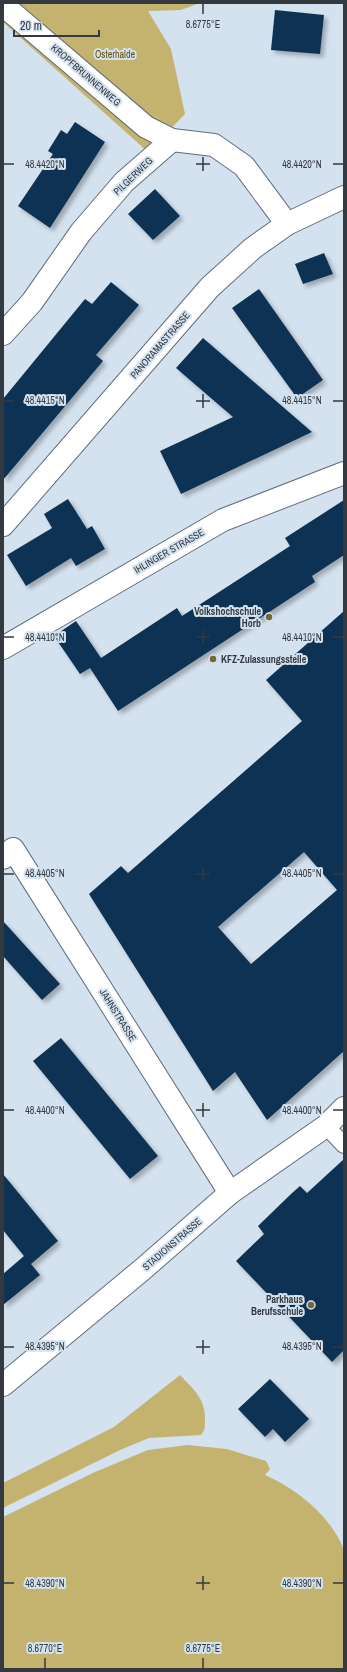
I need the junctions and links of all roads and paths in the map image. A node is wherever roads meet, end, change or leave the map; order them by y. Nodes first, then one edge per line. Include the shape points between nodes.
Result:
1 (3, 5) edge
2 (172, 140) junction
3 (344, 196) edge
4 (288, 224) junction
5 (3, 334) edge
6 (344, 473) edge
7 (3, 526) edge
8 (3, 648) edge
9 (3, 858) edge
10 (344, 1108) edge
11 (326, 1126) junction
12 (344, 1145) edge
13 (230, 1193) junction
14 (3, 1385) edge

1 - 2 street, KROPFBRUNNENWEG via 146,127
2 - 4 street via 214,145 244,166
2 - 5 street, PILGERWEG via 124,182 95,215 32,302
3 - 4 street, PANORAMASTRASSE
4 - 7 street, PANORAMASTRASSE via 252,248 210,287
6 - 8 street, IHLINGER STRASSE via 223,520
9 - 13 street, JAHNSTRASSE via 13,849
10 - 11 street, STADIONSTRASSE
11 - 12 lane
11 - 13 street, STADIONSTRASSE
13 - 14 street, STADIONSTRASSE

